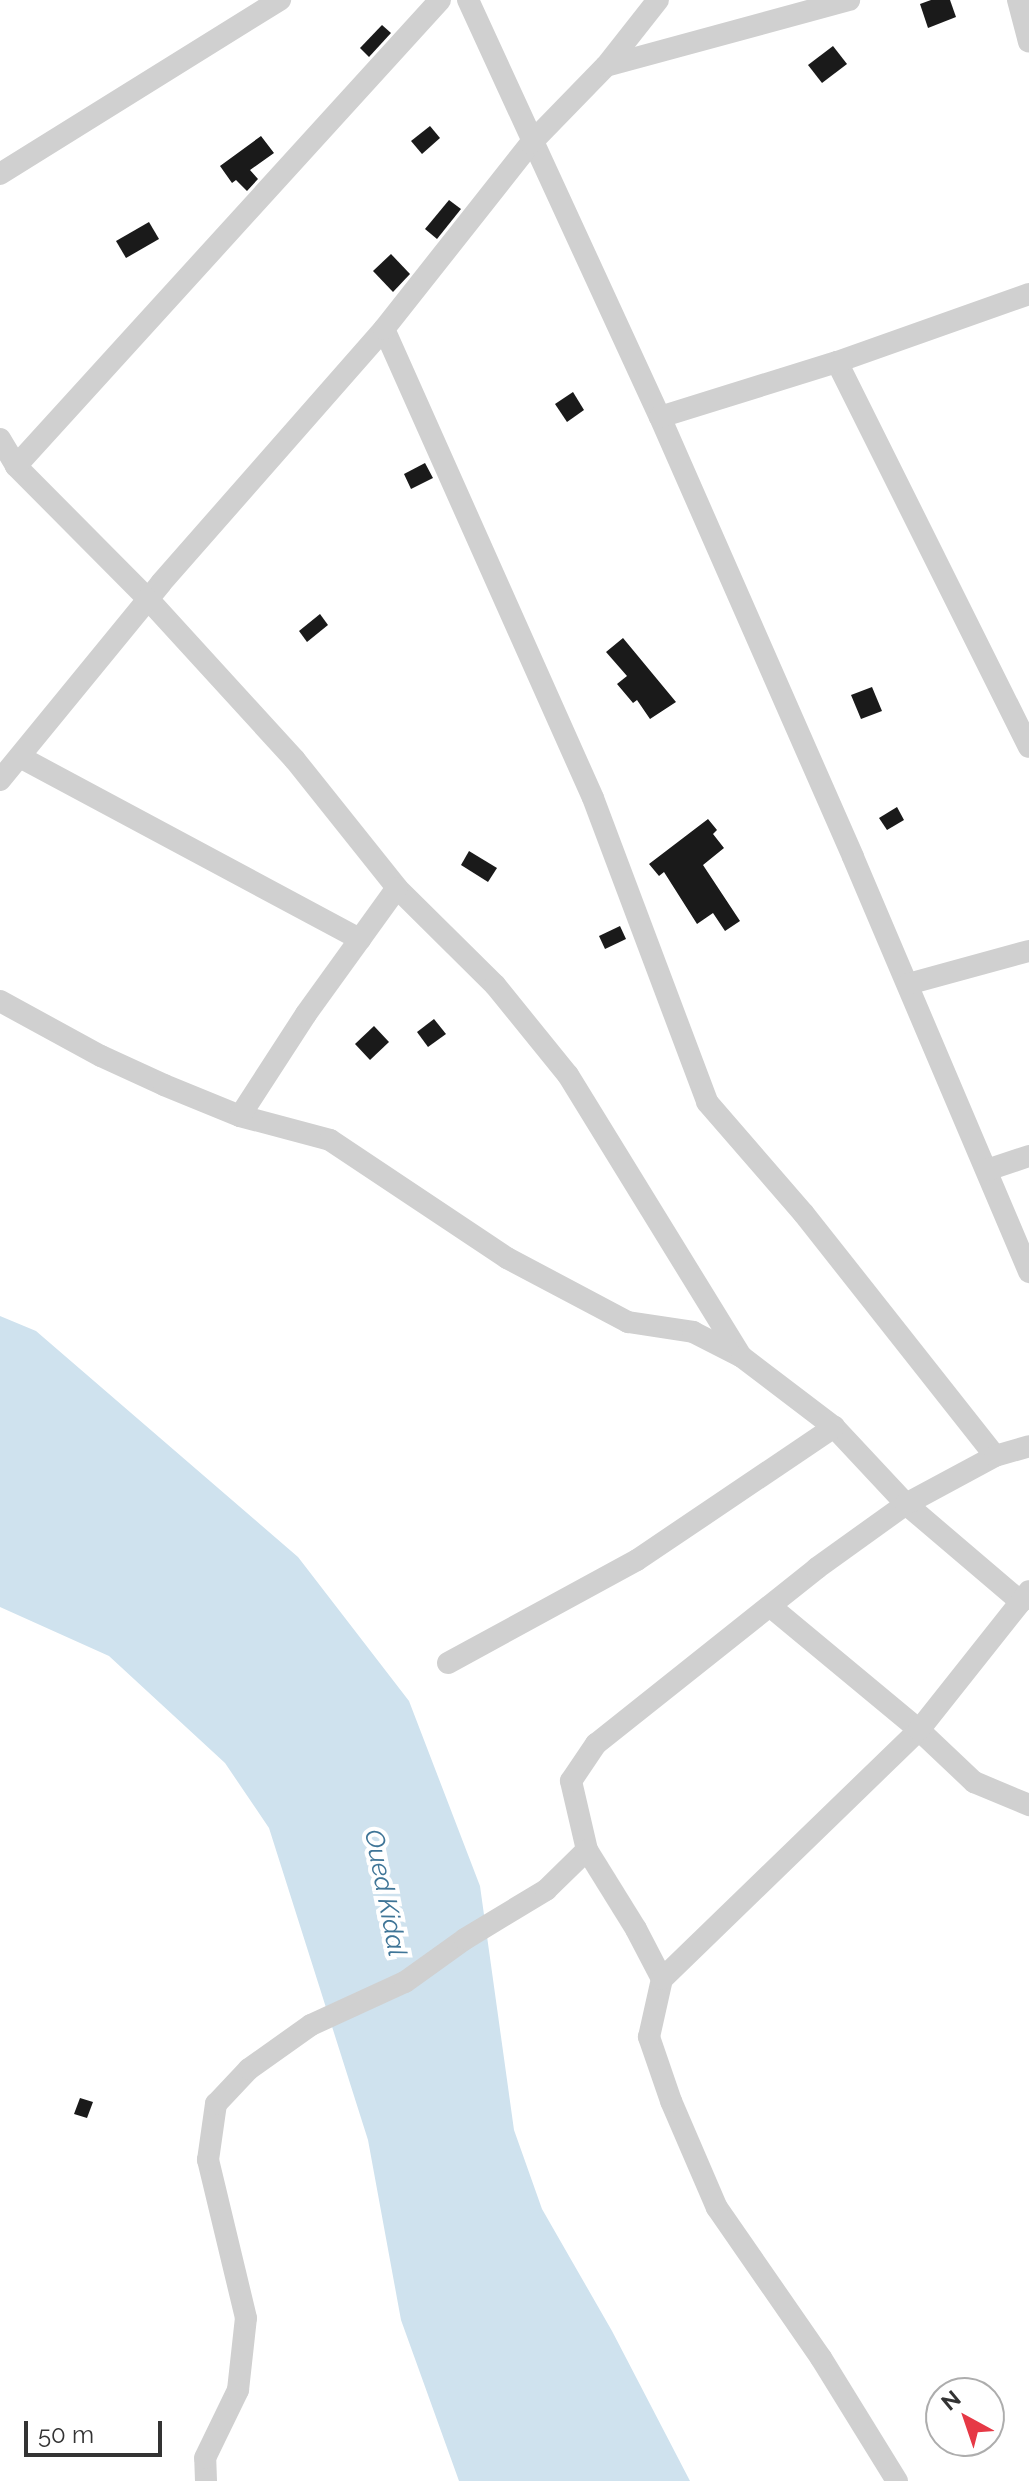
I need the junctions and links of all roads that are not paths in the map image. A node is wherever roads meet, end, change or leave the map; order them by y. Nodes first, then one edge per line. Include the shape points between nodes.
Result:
1 (440, 0) edge
2 (468, 0) edge
3 (658, 0) edge
4 (849, 0) edge
5 (1018, 0) edge
6 (274, 1) edge
7 (1029, 42) edge
8 (606, 66) junction
9 (531, 143) junction
10 (0, 174) edge
11 (1029, 294) edge
12 (384, 329) junction
13 (837, 362) junction
14 (660, 417) junction
15 (0, 439) edge
16 (16, 466) junction
17 (148, 599) junction
18 (1029, 747) edge
19 (20, 757) junction
20 (0, 780) edge
21 (397, 888) junction
22 (360, 939) junction
23 (1029, 951) edge
24 (908, 984) junction
25 (0, 1001) edge
26 (240, 1116) junction
27 (1029, 1156) edge
28 (987, 1170) junction
29 (1029, 1272) edge
30 (742, 1357) junction
31 (834, 1427) junction
32 (1029, 1446) edge
33 (995, 1456) junction
34 (906, 1504) junction
35 (1025, 1596) edge
36 (771, 1607) junction
37 (448, 1663) dead end
38 (919, 1730) junction
39 (1029, 1805) edge
40 (587, 1850) junction
41 (662, 1979) junction
42 (206, 2481) edge
43 (897, 2481) edge

1 - 16 street
2 - 9 street
3 - 8 street
4 - 8 street
5 - 7 street
6 - 10 street
8 - 9 street
9 - 12 street
9 - 14 street
11 - 13 street
12 - 17 street
12 - 33 street via 593,798 707,1102 804,1214
13 - 14 street
13 - 18 street
14 - 24 street
15 - 16 street
16 - 17 street
17 - 19 street
17 - 21 street via 295,760
19 - 20 street
19 - 22 street
21 - 22 street
21 - 30 street via 495,985 568,1075
22 - 26 street
23 - 24 street
24 - 28 street
25 - 26 street via 101,1056
26 - 30 street via 330,1140 507,1258 628,1322 693,1332
27 - 28 street
28 - 29 street
30 - 31 street
31 - 34 street
31 - 37 street via 637,1560
32 - 33 street
33 - 34 street
34 - 35 street
34 - 36 street
35 - 38 street
36 - 38 street
36 - 40 street via 596,1744 571,1781
38 - 39 street via 974,1782
38 - 41 street
40 - 41 street
40 - 42 street via 546,1890 405,1982 311,2025 249,2069 216,2104 208,2160 246,2318 238,2390 205,2458
41 - 43 street via 649,2037 717,2208 821,2358

